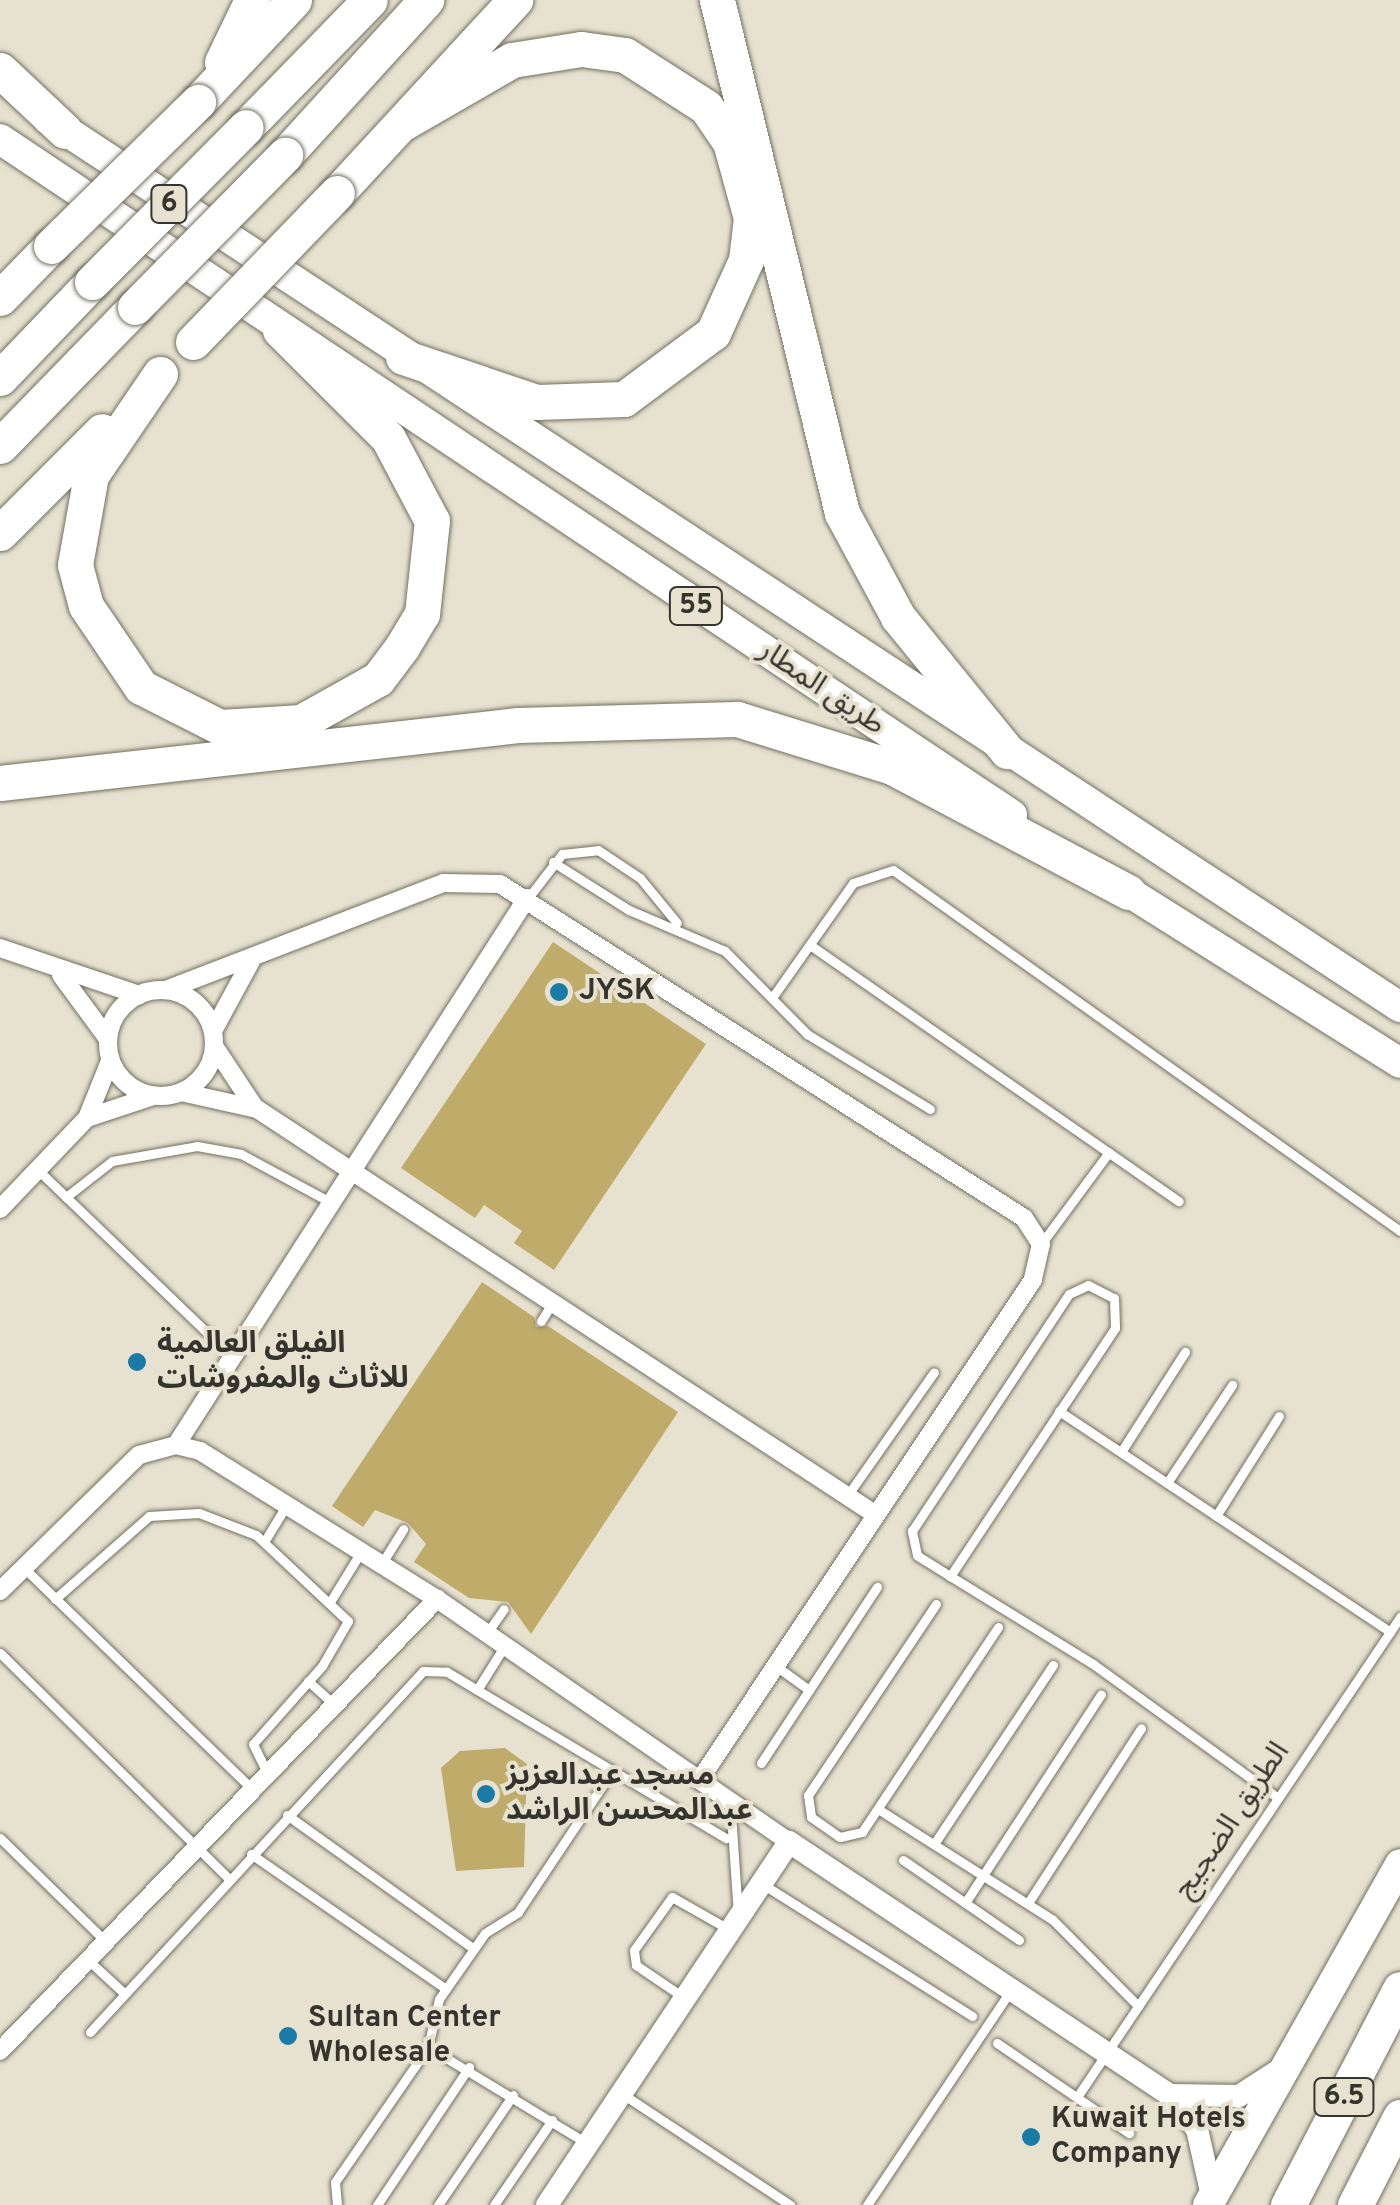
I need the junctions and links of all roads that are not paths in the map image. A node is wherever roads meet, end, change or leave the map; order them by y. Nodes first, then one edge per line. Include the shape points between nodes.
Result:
1 (252, 0) edge
2 (294, 0) edge
3 (370, 0) edge
4 (426, 0) edge
5 (515, 0) edge
6 (717, 0) edge
7 (0, 70) edge
8 (0, 86) edge
9 (201, 100) junction
10 (403, 122) junction
11 (65, 131) junction
12 (0, 139) edge
13 (0, 298) edge
14 (280, 330) junction
15 (403, 357) junction
16 (160, 374) junction
17 (0, 378) edge
18 (0, 446) edge
19 (0, 533) edge
20 (1007, 751) junction
21 (0, 783) edge
22 (553, 862) junction
23 (1128, 892) junction
24 (528, 898) junction
25 (677, 923) junction
26 (810, 945) junction
27 (0, 948) edge
28 (255, 958) junction
29 (57, 971) junction
30 (166, 990) junction
31 (139, 995) junction
32 (774, 995) junction
33 (1400, 1007) edge
34 (214, 1038) junction
35 (108, 1039) junction
36 (110, 1060) junction
37 (1400, 1063) edge
38 (181, 1092) junction
39 (154, 1096) junction
40 (257, 1109) junction
41 (930, 1109) dead end
42 (87, 1118) junction
43 (1108, 1152) junction
44 (353, 1169) junction
45 (38, 1170) junction
46 (66, 1197) junction
47 (1180, 1201) dead end
48 (332, 1203) junction
49 (0, 1210) edge
50 (1400, 1231) edge
51 (1041, 1244) junction
52 (554, 1302) junction
53 (541, 1321) dead end
54 (1185, 1352) dead end
55 (232, 1357) junction
56 (934, 1372) dead end
57 (1232, 1385) dead end
58 (1059, 1411) junction
59 (1280, 1416) dead end
60 (176, 1445) junction
61 (1121, 1452) junction
62 (1168, 1484) junction
63 (848, 1496) junction
64 (289, 1502) junction
65 (876, 1515) junction
66 (1216, 1516) junction
67 (403, 1529) dead end
68 (264, 1542) junction
69 (362, 1550) junction
70 (382, 1563) junction
71 (23, 1567) junction
72 (950, 1576) junction
73 (878, 1587) dead end
74 (0, 1591) edge
75 (55, 1598) junction
76 (437, 1599) junction
77 (330, 1602) junction
78 (936, 1604) dead end
79 (504, 1609) dead end
80 (1400, 1616) edge
81 (998, 1627) dead end
82 (1390, 1632) junction
83 (487, 1633) junction
84 (506, 1645) junction
85 (0, 1652) edge
86 (776, 1666) junction
87 (1053, 1666) dead end
88 (308, 1680) junction
89 (477, 1690) junction
90 (810, 1690) junction
91 (1101, 1694) dead end
92 (335, 1705) junction
93 (1141, 1728) dead end
94 (761, 1763) dead end
95 (612, 1771) junction
96 (268, 1774) junction
97 (701, 1778) junction
98 (253, 1790) junction
99 (730, 1798) junction
100 (1278, 1798) junction
101 (878, 1809) junction
102 (287, 1816) junction
103 (0, 1838) edge
104 (726, 1838) junction
105 (790, 1842) junction
106 (934, 1844) junction
107 (195, 1849) junction
108 (251, 1854) junction
109 (903, 1860) dead end
110 (1400, 1864) edge
111 (983, 1875) junction
112 (228, 1880) junction
113 (762, 1884) junction
114 (965, 1903) junction
115 (1028, 1903) junction
116 (735, 1924) junction
117 (1019, 1940) dead end
118 (106, 1941) junction
119 (473, 1948) junction
120 (88, 1960) junction
121 (446, 1989) junction
122 (1400, 1989) edge
123 (1011, 1990) junction
124 (125, 1994) junction
125 (685, 1998) junction
126 (1138, 2006) junction
127 (972, 2016) dead end
128 (90, 2032) dead end
129 (997, 2043) dead end
130 (428, 2047) junction
131 (0, 2051) edge
132 (1107, 2053) junction
133 (469, 2067) junction
134 (1280, 2069) junction
135 (620, 2092) junction
136 (1168, 2094) junction
137 (512, 2095) junction
138 (1077, 2098) junction
139 (1400, 2117) edge
140 (552, 2120) junction
141 (1129, 2133) dead end
142 (587, 2143) junction
143 (1290, 2197) edge
144 (1210, 2201) edge
145 (337, 2205) edge
146 (377, 2205) edge
147 (438, 2205) edge
148 (494, 2205) edge
149 (547, 2205) edge
150 (790, 2205) edge
151 (867, 2205) edge
152 (1355, 2205) edge

1 - 9 highway
2 - 9 highway
3 - 17 highway, 6, bridge
4 - 18 highway, 6, bridge via 285,155
5 - 10 highway
6 - 20 highway via 842,513 898,616
7 - 11 highway
8 - 11 main road, طريق المطار / 55
9 - 13 highway, bridge
10 - 15 highway via 512,60 581,49 625,55 706,108 730,142 751,218 746,260 713,333 624,399 537,402
10 - 16 highway, bridge
11 - 15 main road, طريق المطار / 55
12 - 14 main road, طريق المطار / 55
14 - 16 highway via 388,438 432,521 422,614 402,647 378,679 300,722 220,727 141,688 86,606 75,565 90,474
14 - 23 main road, طريق المطار / 55
15 - 20 main road, طريق المطار / 55
16 - 19 highway
20 - 33 main road, طريق المطار / 55
21 - 23 highway via 518,726 737,720 892,767
22 - 24 lane
22 - 25 lane via 640,916
22 - 25 lane via 574,849 609,854
23 - 37 main road, طريق المطار / 55
24 - 28 street via 476,879 443,883
24 - 44 street
24 - 51 street via 986,1192 1024,1218
25 - 32 lane
26 - 32 lane
26 - 43 lane
26 - 50 lane via 861,876 903,874
27 - 29 street
28 - 30 street
28 - 34 street via 232,983
29 - 31 street
29 - 35 street
30 - 31 street
30 - 34 street via 201,1008
31 - 35 street via 121,1008
32 - 41 lane via 818,1042
34 - 38 street via 208,1069
34 - 40 street
35 - 36 street
36 - 39 street via 127,1084
36 - 42 street
38 - 39 street
38 - 40 street
39 - 42 street
40 - 44 street
42 - 45 street
43 - 47 lane
43 - 51 lane
44 - 48 street
44 - 52 street
45 - 46 lane
45 - 49 street
46 - 48 lane via 112,1161 197,1146 241,1154
46 - 55 lane
48 - 55 street
51 - 65 street via 1033,1280
52 - 53 lane
52 - 63 street via 658,1382
54 - 61 lane
55 - 60 street
56 - 63 lane
57 - 62 lane
58 - 61 lane
58 - 72 lane
58 - 72 lane via 1118,1318 1114,1298 1098,1286 1069,1294 912,1531 917,1555
59 - 66 lane
60 - 64 street via 237,1468
60 - 71 street via 117,1472
61 - 62 lane
62 - 66 lane
63 - 65 street
64 - 68 lane
64 - 69 street
65 - 86 street
66 - 82 lane
67 - 70 lane
68 - 75 lane via 200,1514 149,1516
68 - 77 lane
69 - 70 street
69 - 77 lane
70 - 76 street
71 - 74 street
71 - 75 lane
72 - 100 lane via 1094,1664
73 - 90 lane
75 - 98 lane
76 - 83 street
76 - 92 street
77 - 88 lane via 348,1621
78 - 101 lane via 806,1803 846,1839
79 - 83 lane
80 - 82 lane, الطريق الضجيج
81 - 101 lane
82 - 100 lane, الطريق الضجيج
83 - 84 street
84 - 89 lane
84 - 97 street
85 - 107 lane
86 - 90 lane
86 - 97 street
87 - 106 lane
88 - 92 lane
88 - 96 lane via 253,1744
89 - 95 lane
89 - 102 lane via 439,1670 416,1675
90 - 94 lane
91 - 111 lane
92 - 96 street
93 - 115 lane
95 - 104 lane
95 - 119 lane via 518,1912
96 - 98 street
97 - 99 street
98 - 107 street
99 - 104 lane
99 - 105 street
100 - 126 lane, الطريق الضجيج
101 - 106 lane
102 - 108 lane
102 - 119 lane
103 - 118 lane
104 - 116 lane
105 - 113 street
105 - 123 street
106 - 111 lane
107 - 112 lane
107 - 118 street
108 - 112 lane
108 - 121 lane
109 - 114 lane
110 - 134 main road
111 - 114 lane
111 - 115 lane
112 - 124 lane
113 - 116 street
113 - 127 lane
114 - 117 lane
115 - 126 lane via 1089,1948
116 - 125 street
116 - 125 lane via 672,1897 634,1950 636,1965
118 - 120 street
119 - 121 lane
120 - 124 lane
120 - 131 street
121 - 130 lane
122 - 143 highway, 6.5
123 - 132 street
123 - 151 lane
124 - 128 lane
125 - 135 street
126 - 132 lane, الطريق الضجيج
129 - 138 lane
130 - 133 lane
130 - 145 lane via 334,2182
132 - 136 street
132 - 138 lane, الطريق الضجيج
133 - 137 lane
133 - 146 lane
134 - 136 street via 1216,2101
134 - 144 main road
135 - 142 street
135 - 150 lane
136 - 144 street via 1202,2140
137 - 140 lane
137 - 147 lane
138 - 141 lane
139 - 152 highway, 6.5
140 - 142 lane
140 - 148 lane
142 - 149 street

